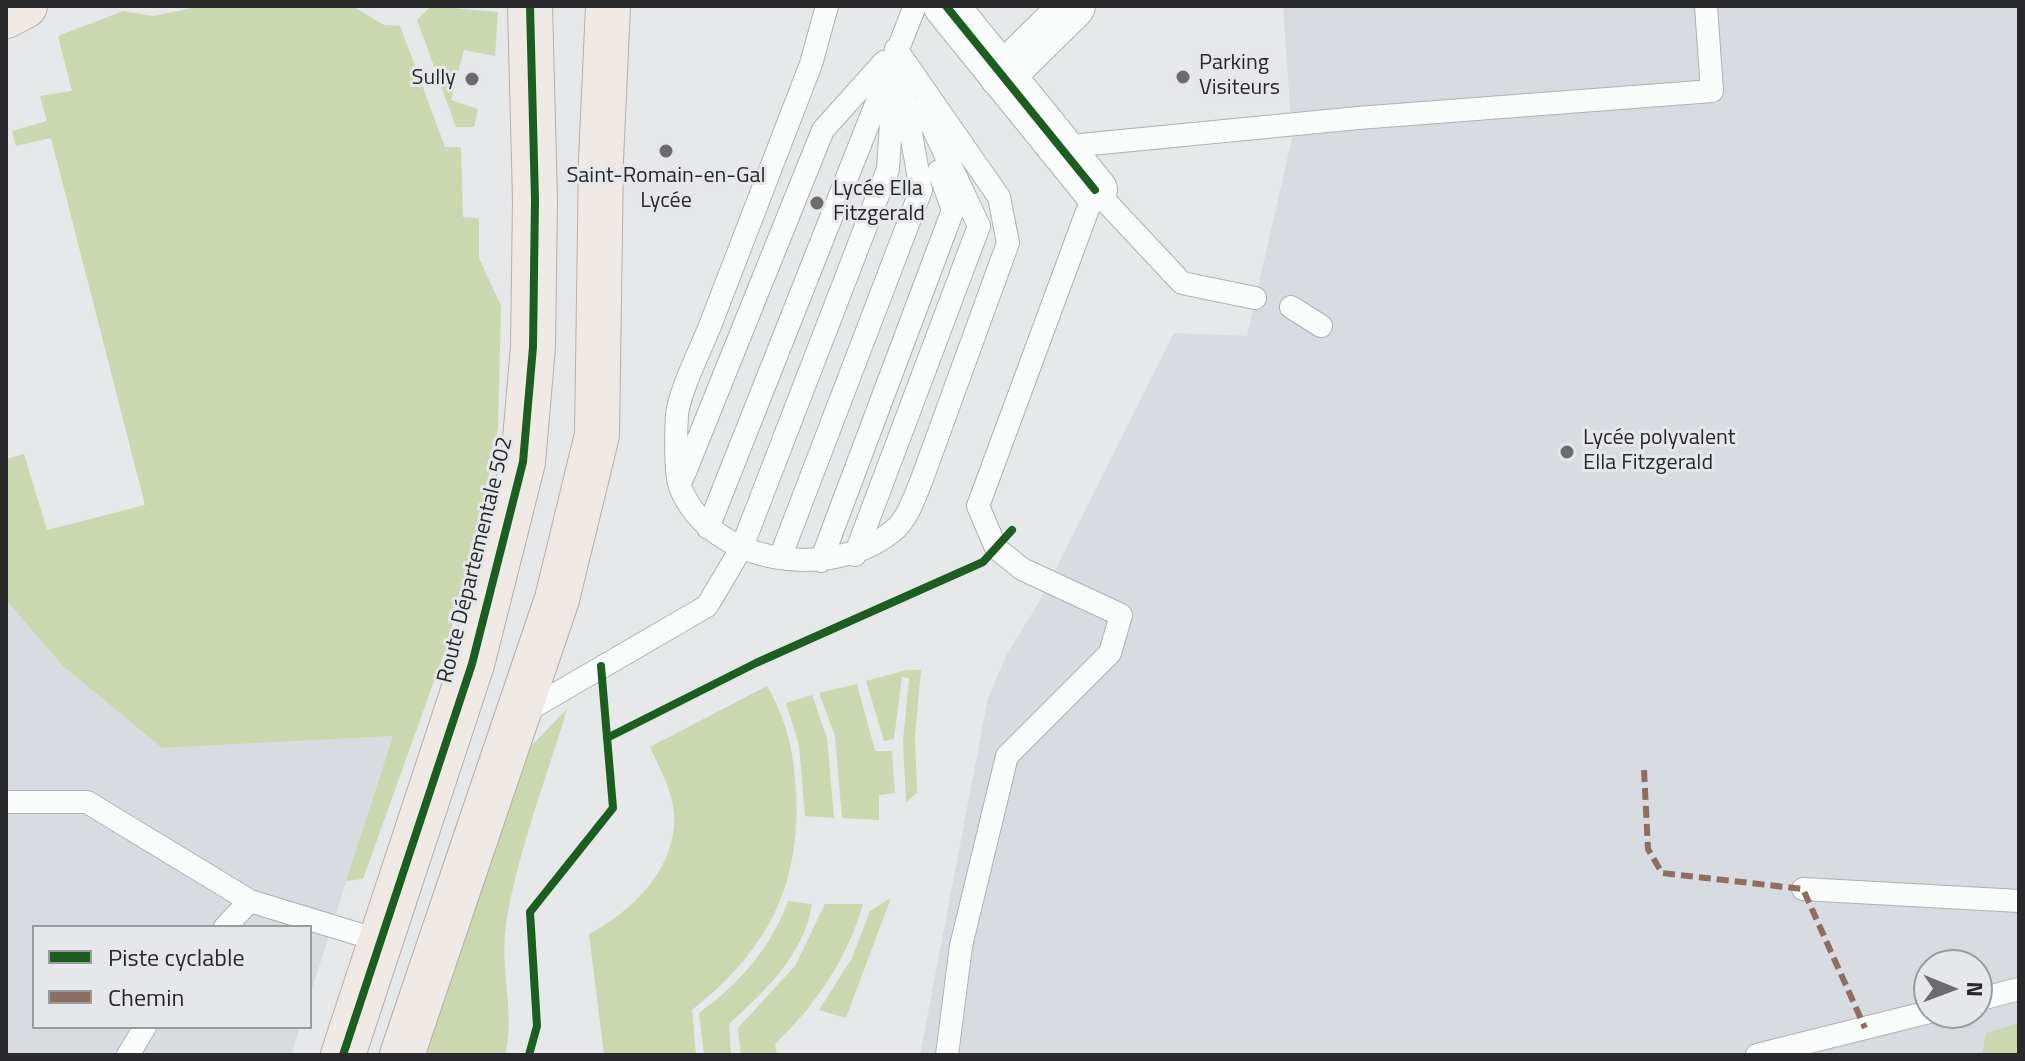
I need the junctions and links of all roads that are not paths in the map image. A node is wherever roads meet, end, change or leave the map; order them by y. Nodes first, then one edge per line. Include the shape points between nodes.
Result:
1 (25, 6) edge
2 (530, 6) edge
3 (608, 6) edge
4 (827, 6) edge
5 (915, 6) edge
6 (946, 6) edge
7 (1073, 6) edge
8 (1706, 6) edge
9 (6, 16) edge
10 (896, 49) junction
11 (1002, 76) junction
12 (1060, 147) junction
13 (1095, 190) junction
14 (1255, 298) dead end
15 (1291, 307) dead end
16 (1321, 326) dead end
17 (680, 486) junction
18 (708, 528) junction
19 (742, 547) junction
20 (855, 555) junction
21 (780, 558) junction
22 (821, 561) junction
23 (515, 718) junction
24 (6, 802) edge
25 (1803, 889) dead end
26 (250, 901) junction
27 (2019, 901) edge
28 (227, 925) edge
29 (381, 941) junction
30 (2019, 989) edge
31 (1993, 996) edge
32 (1913, 1016) edge
33 (144, 1029) edge
34 (128, 1055) edge
35 (343, 1055) edge
36 (402, 1055) edge
37 (947, 1055) edge
38 (1757, 1055) edge

1 - 9 main road
2 - 29 main road, Route Départementale 502 via 533,347 523,462 472,664
3 - 23 main road via 597,435 557,599
4 - 17 lane via 811,64 677,412
5 - 10 lane
6 - 11 street
7 - 11 street
8 - 12 lane via 1712,91
10 - 17 lane via 823,130
10 - 18 lane
10 - 19 lane via 888,169
10 - 20 lane via 979,226
10 - 20 lane via 999,197 1008,243 910,508 895,530
10 - 21 lane via 921,190
10 - 22 lane via 953,210
11 - 12 street
12 - 13 street
13 - 14 lane via 1182,283
13 - 37 lane via 978,506 996,548 1022,569 1121,615 1110,653 1007,756 961,946
15 - 16 lane
17 - 18 lane
18 - 19 lane
19 - 21 lane
19 - 23 lane via 707,606
20 - 22 lane
21 - 22 lane
23 - 36 main road
24 - 26 lane via 87,802
25 - 27 lane
26 - 28 lane
26 - 29 lane
29 - 35 main road, Route Départementale 502
30 - 31 lane
32 - 38 lane
33 - 34 lane

